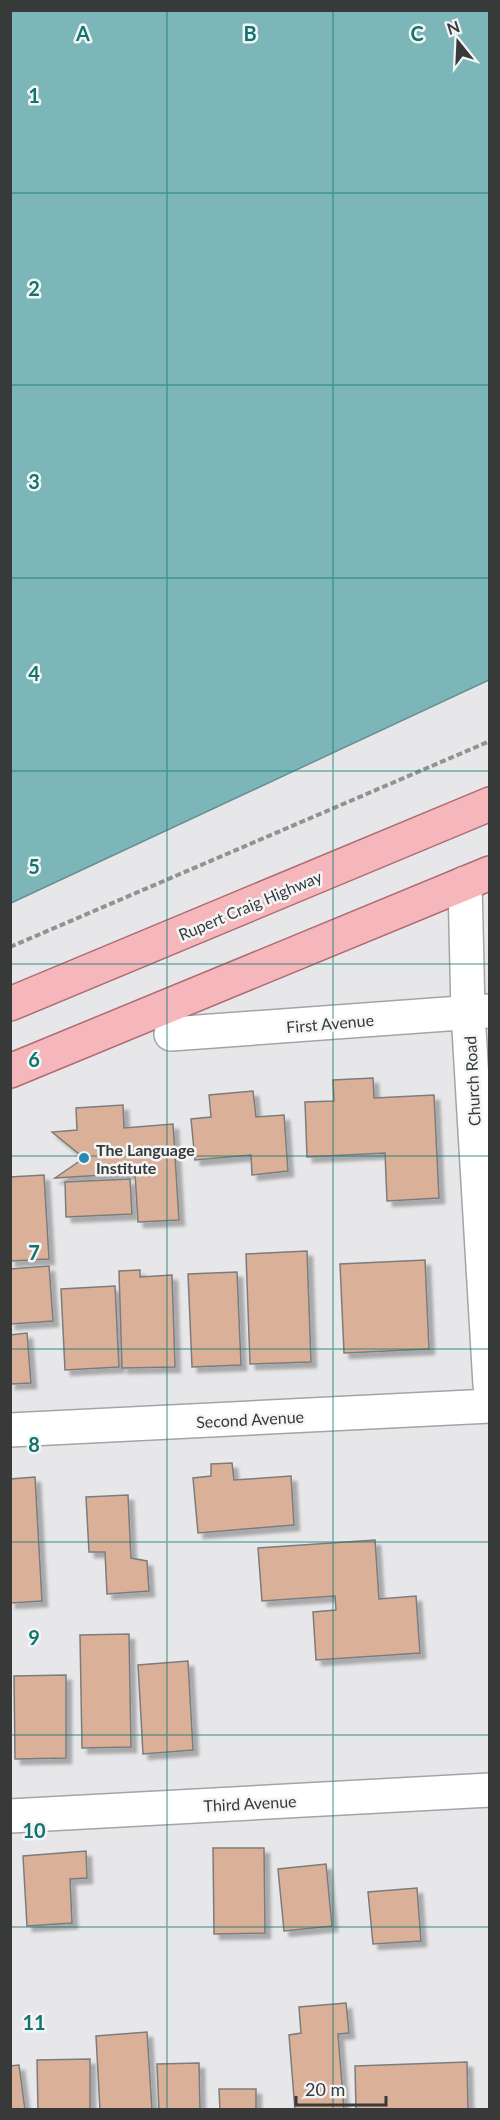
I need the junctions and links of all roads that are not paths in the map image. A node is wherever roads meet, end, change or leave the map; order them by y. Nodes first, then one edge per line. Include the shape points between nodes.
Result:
1 (489, 804) edge
2 (477, 878) edge
3 (10, 1004) edge
4 (478, 1011) edge
5 (171, 1034) dead end
6 (10, 1071) edge
7 (489, 1385) edge
8 (489, 1406) edge
9 (10, 1430) edge
10 (489, 1790) edge
11 (10, 1816) edge

1 - 3 main road, Rupert Craig Highway
2 - 4 street, Church Road
2 - 6 main road
4 - 5 street, First Avenue
4 - 7 street, Church Road
8 - 9 street, Second Avenue
10 - 11 street, Third Avenue

